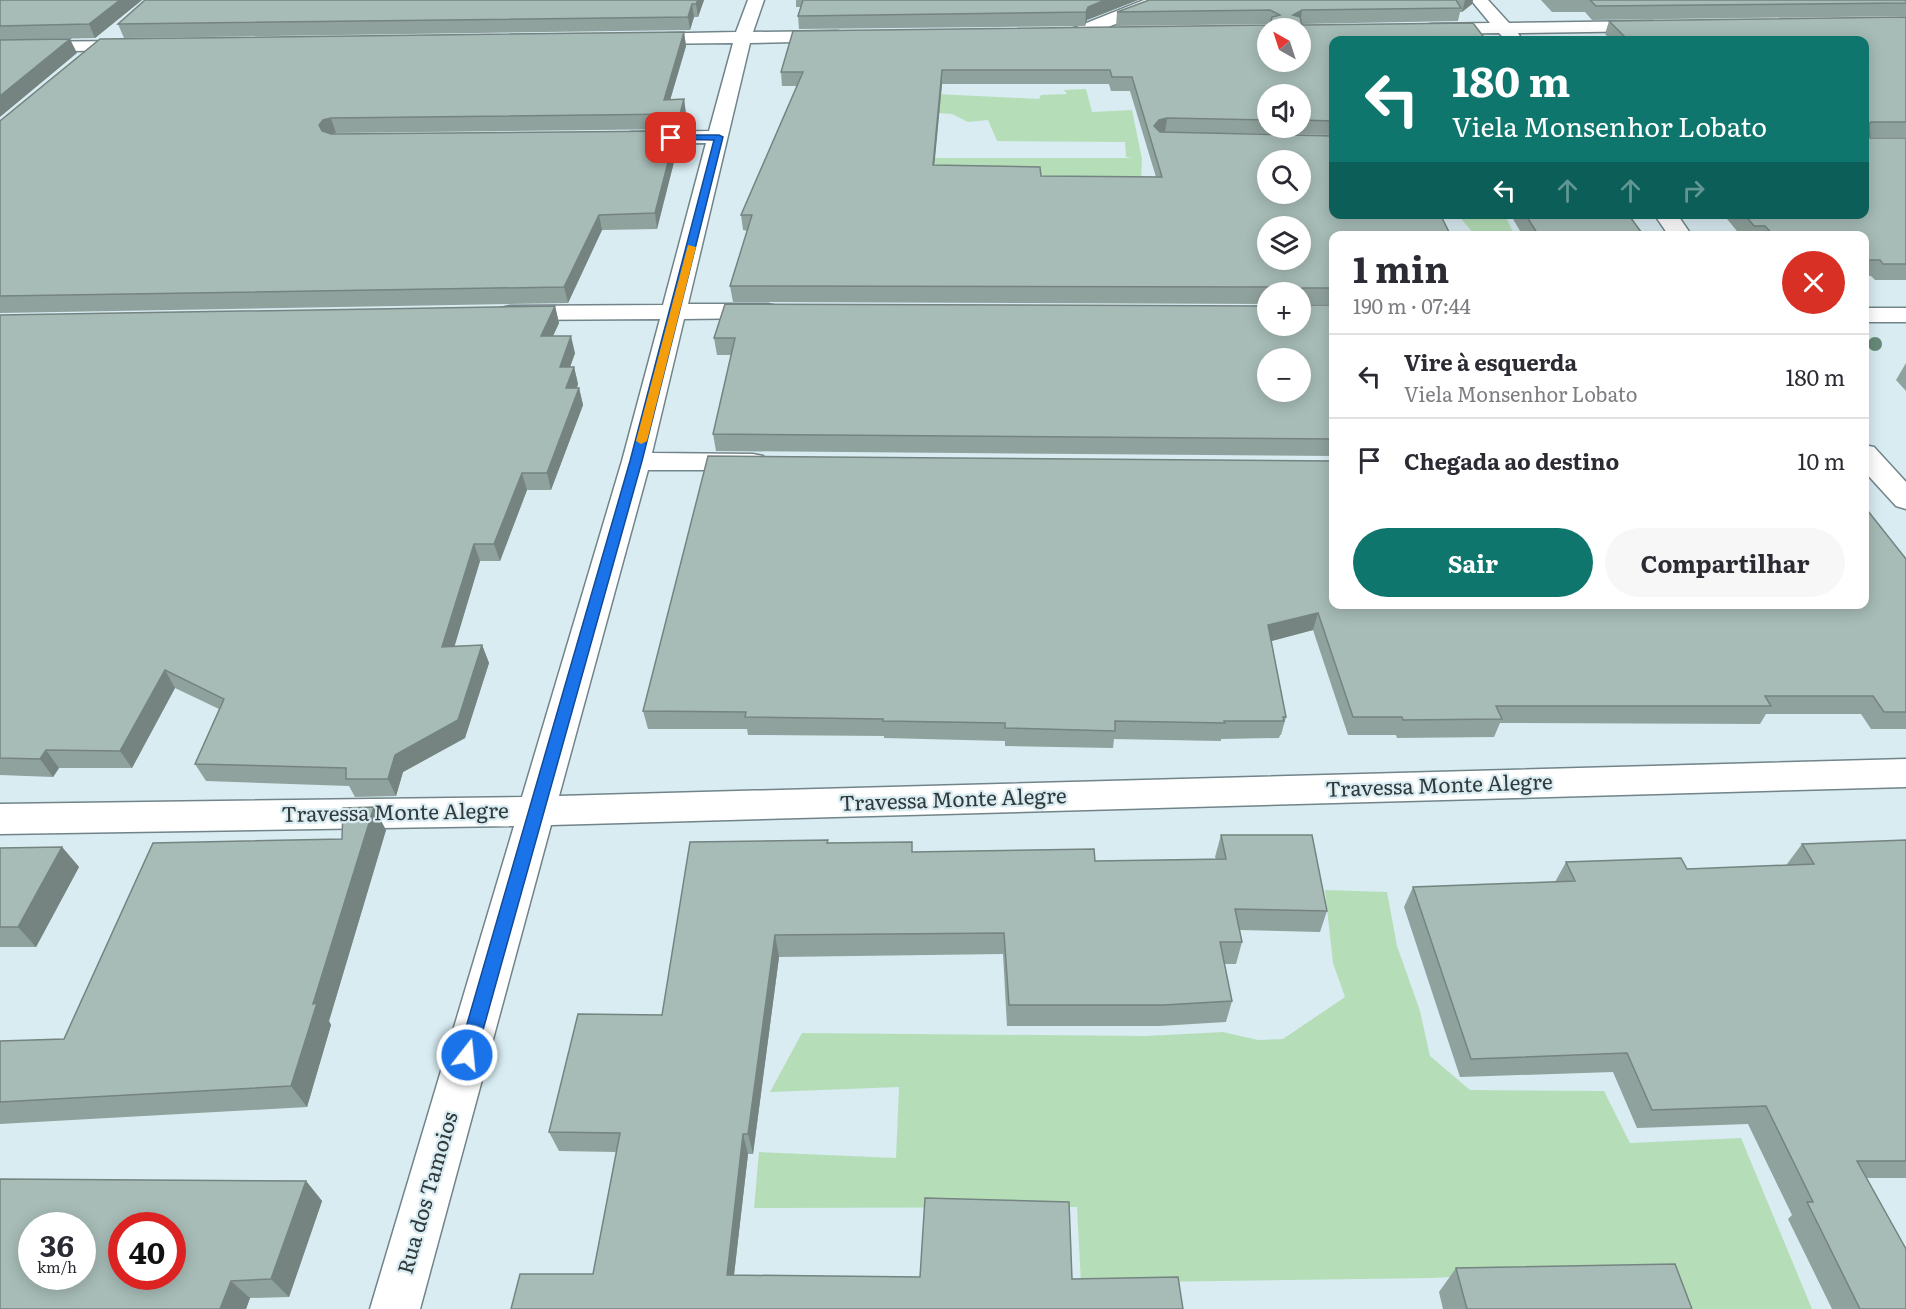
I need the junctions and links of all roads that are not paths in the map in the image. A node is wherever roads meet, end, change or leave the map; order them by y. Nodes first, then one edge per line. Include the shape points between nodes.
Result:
1 (756, 0) edge
2 (1159, 0) edge
3 (1479, 0) edge
4 (123, 26) edge
5 (1668, 26) edge
6 (1408, 30) edge
7 (1120, 33) edge
8 (1509, 35) edge
9 (850, 36) edge
10 (743, 37) junction
11 (624, 39) edge
12 (158, 45) edge
13 (99, 46) junction
14 (0, 47) edge
15 (81, 61) edge
16 (719, 137) junction
17 (611, 138) edge
18 (1669, 219) edge
19 (1678, 231) edge
20 (675, 311) junction
21 (794, 311) edge
22 (486, 314) edge
23 (1869, 315) edge
24 (1906, 315) edge
25 (636, 461) junction
26 (778, 462) edge
27 (1870, 466) edge
28 (1906, 500) edge
29 (1906, 773) edge
30 (536, 812) junction
31 (0, 819) edge
32 (395, 1309) edge

1 - 10 street, Rua dos Tamoios
2 - 7 street via 1069,34
3 - 8 street
4 - 13 street
5 - 8 street
6 - 8 street
9 - 10 street
10 - 11 street
10 - 16 street, Rua dos Tamoios
12 - 13 street
13 - 14 street
13 - 15 street
16 - 17 street
16 - 20 street, Rua dos Tamoios
18 - 19 street
20 - 21 street
20 - 22 street
20 - 25 street, Rua dos Tamoios
23 - 24 street
25 - 26 street
25 - 30 street, Rua dos Tamoios
27 - 28 street
29 - 30 street, Travessa Monte Alegre
30 - 31 street, Travessa Monte Alegre
30 - 32 street, Rua dos Tamoios

